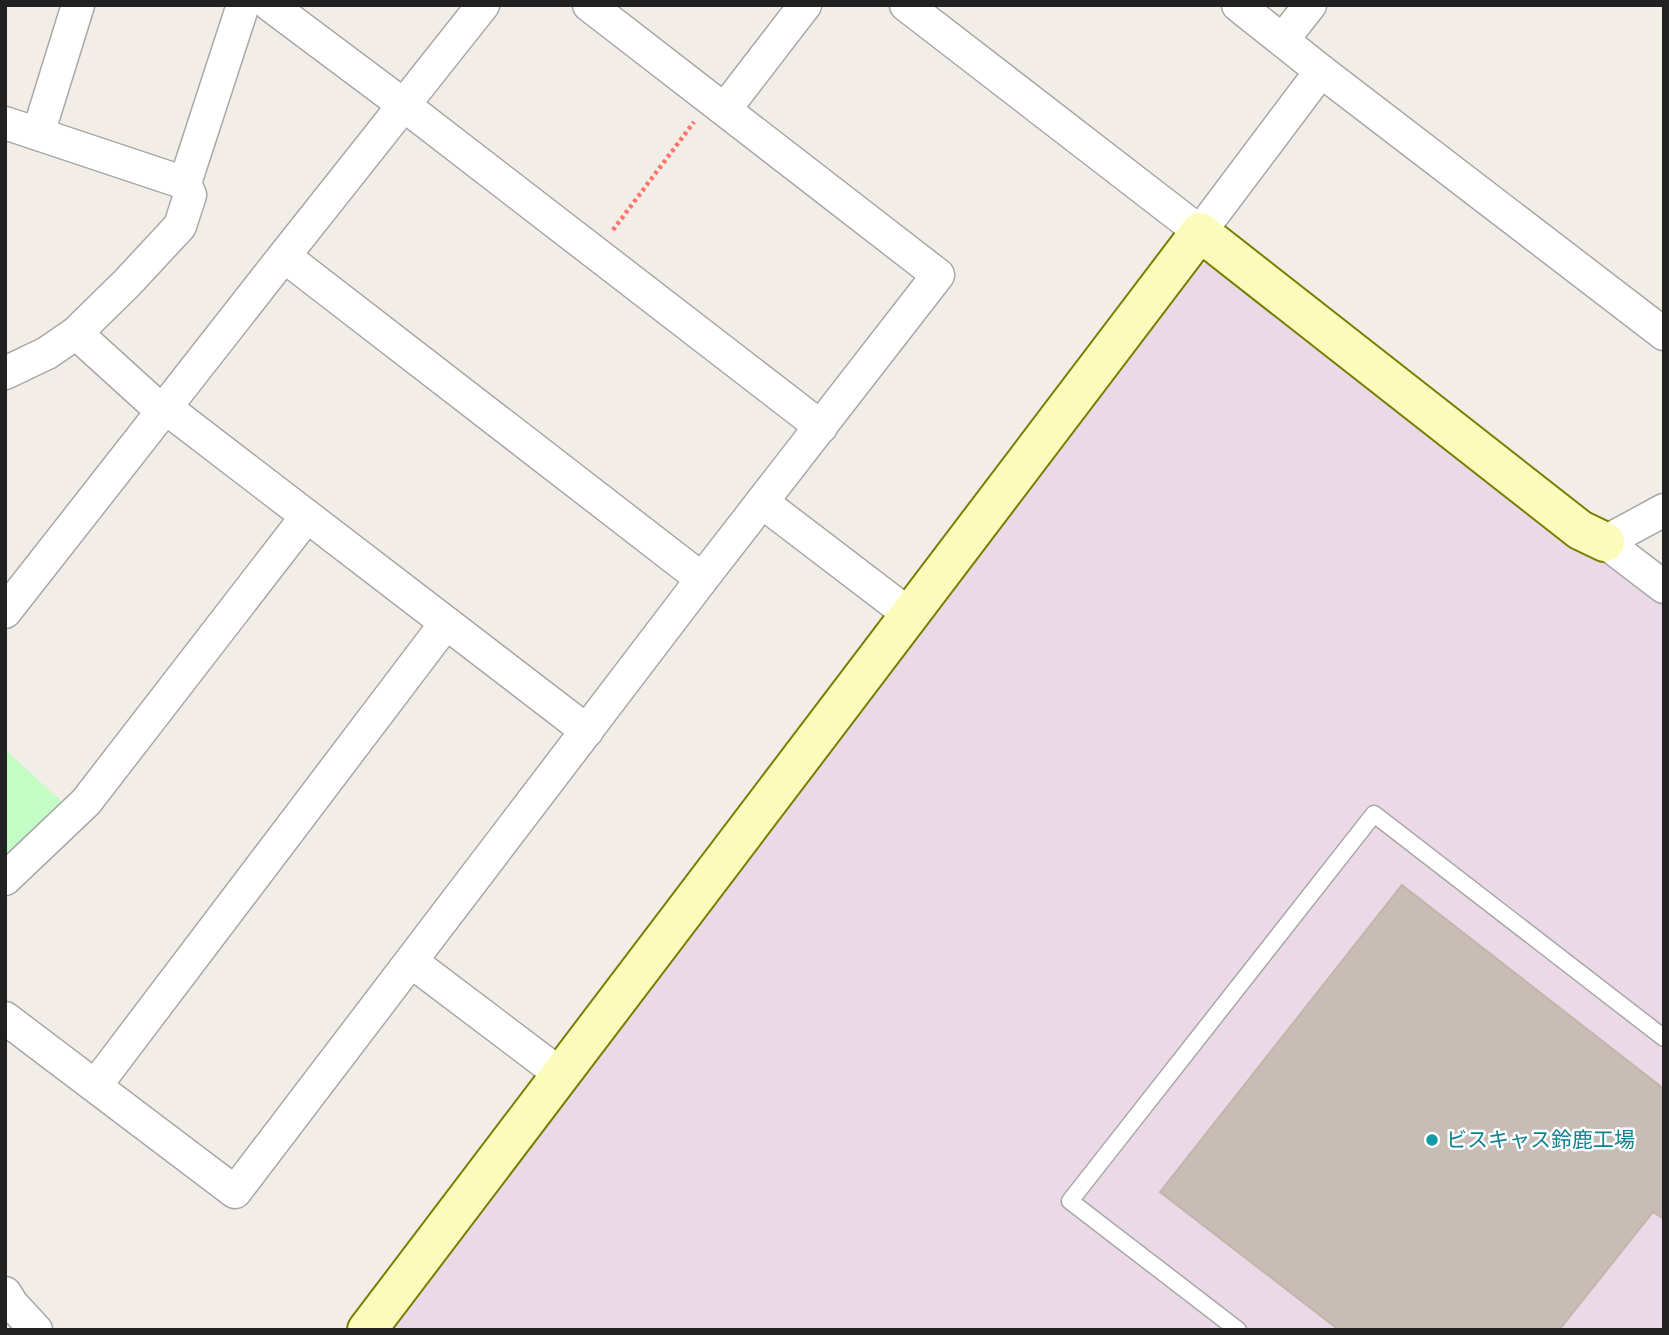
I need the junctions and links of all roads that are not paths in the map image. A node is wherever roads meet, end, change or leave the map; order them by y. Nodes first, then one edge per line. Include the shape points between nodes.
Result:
1 (78, 5) edge
2 (243, 5) edge
3 (270, 5) edge
4 (484, 5) edge
5 (589, 5) edge
6 (805, 5) edge
7 (906, 5) edge
8 (1238, 5) edge
9 (1321, 71) junction
10 (718, 104) junction
11 (405, 106) junction
12 (5, 123) edge
13 (38, 134) junction
14 (185, 183) junction
15 (1200, 232) junction
16 (284, 256) junction
17 (76, 333) junction
18 (1664, 334) edge
19 (5, 373) edge
20 (165, 410) junction
21 (821, 427) junction
22 (762, 502) junction
23 (1664, 510) edge
24 (307, 516) junction
25 (1605, 542) junction
26 (702, 579) junction
27 (1664, 587) edge
28 (8, 603) edge
29 (910, 615) junction
30 (446, 623) junction
31 (587, 731) junction
32 (5, 879) edge
33 (411, 961) junction
34 (5, 1018) edge
35 (1664, 1038) edge
36 (560, 1074) junction
37 (96, 1085) junction
38 (5, 1293) edge
39 (36, 1330) edge
40 (367, 1330) edge
41 (1238, 1330) edge

1 - 13 street
2 - 14 street
3 - 11 street
4 - 11 street
5 - 10 street
6 - 10 street
7 - 15 street
8 - 9 street
9 - 15 street
9 - 18 street
10 - 21 street via 938,275
11 - 16 street
11 - 21 street
12 - 13 street
13 - 14 street
14 - 17 street via 190,195 180,226
15 - 25 street via 1580,530
15 - 29 street
16 - 20 street
16 - 26 street
17 - 19 street
17 - 20 street
20 - 24 street
20 - 28 street
21 - 22 street
22 - 26 street
22 - 29 street
23 - 25 street
24 - 30 street
24 - 32 street via 86,802
25 - 27 street
26 - 31 street
29 - 36 street
30 - 31 street
30 - 37 street
31 - 33 street
33 - 36 street
33 - 37 street via 235,1192
34 - 37 street
35 - 41 lane via 1374,814 1070,1201
36 - 40 street
38 - 39 street

